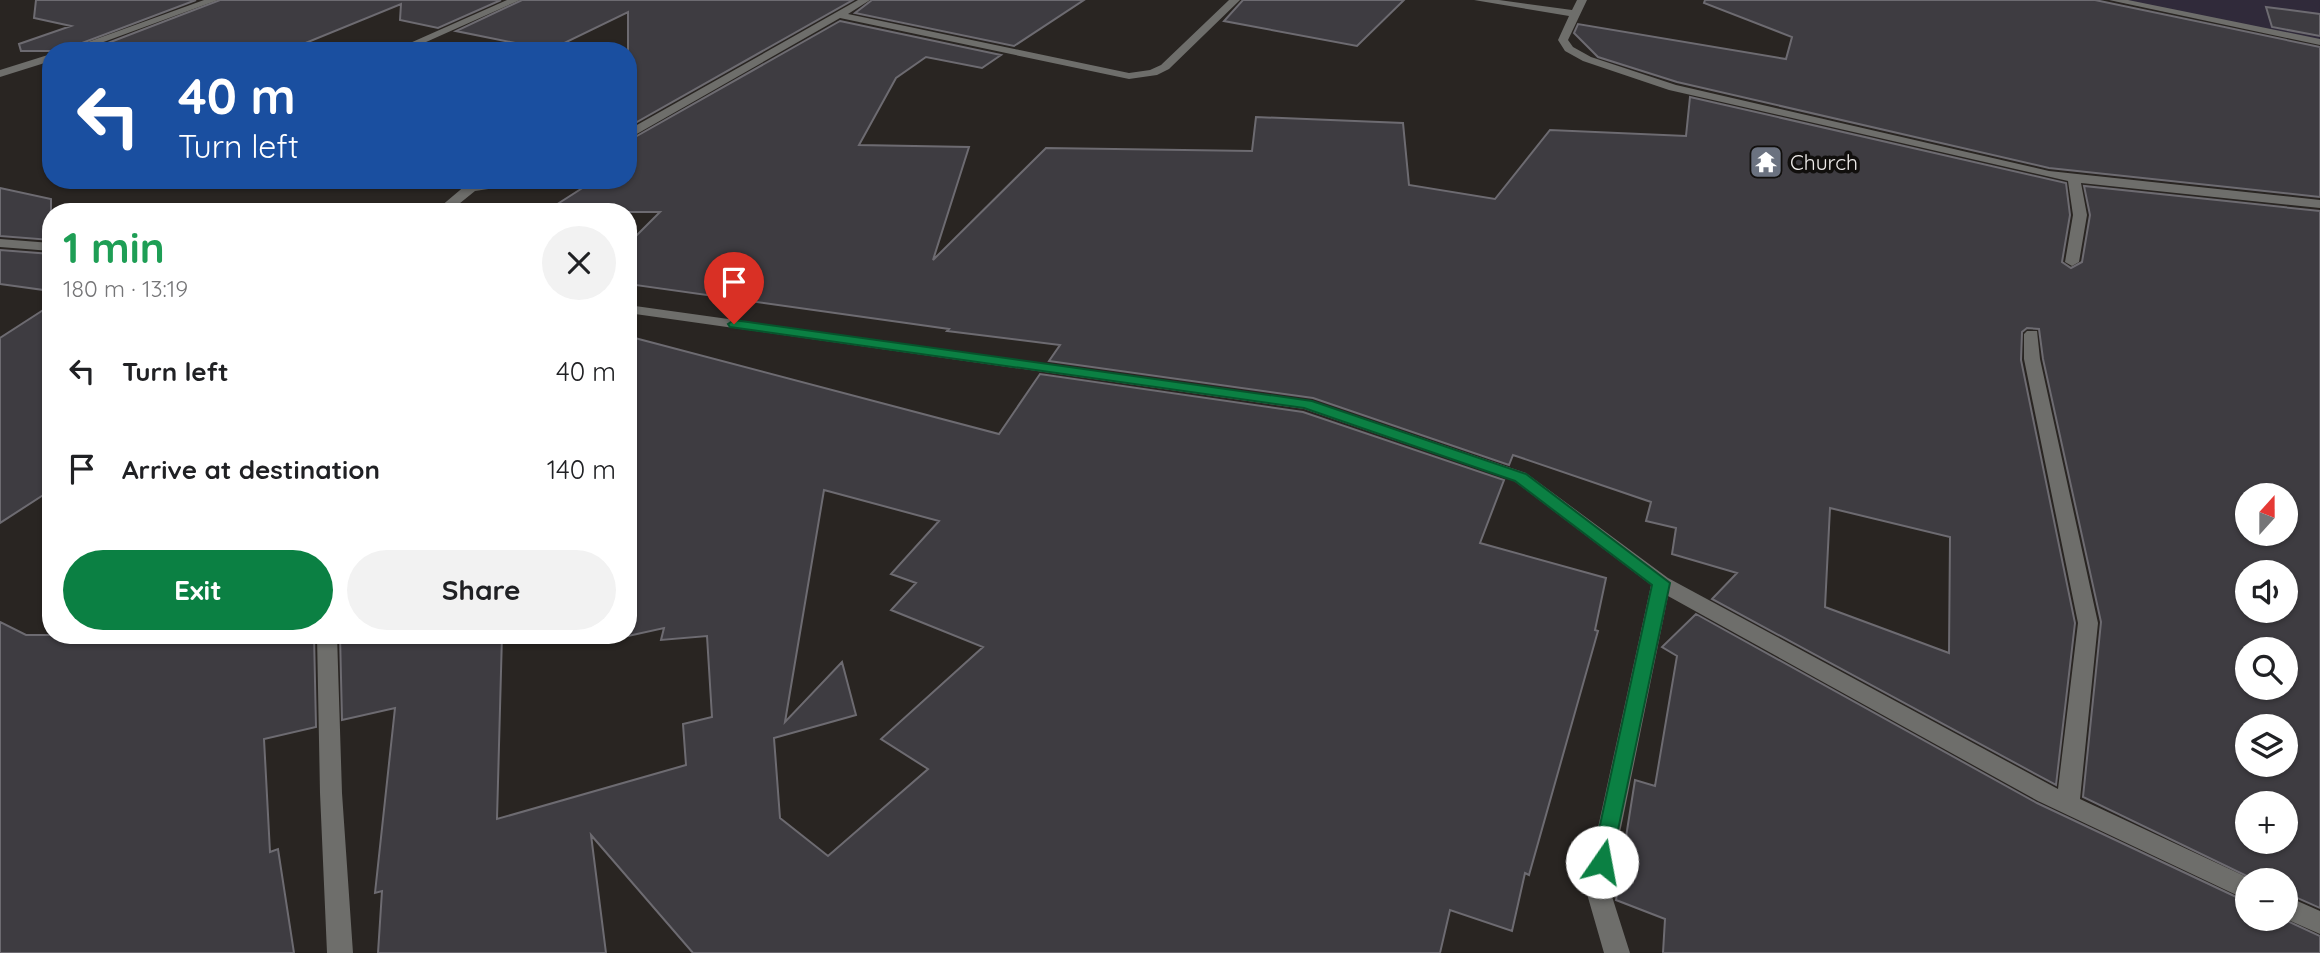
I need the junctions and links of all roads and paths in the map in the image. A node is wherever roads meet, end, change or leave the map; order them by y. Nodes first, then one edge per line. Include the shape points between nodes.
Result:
1 (213, 0) edge
2 (515, 0) edge
3 (865, 0) edge
4 (1235, 0) edge
5 (1479, 0) edge
6 (1582, 0) edge
7 (2114, 0) edge
8 (1576, 14) junction
9 (840, 15) junction
10 (94, 42) edge
11 (418, 42) edge
12 (2320, 42) edge
13 (42, 60) edge
14 (0, 74) edge
15 (637, 130) edge
16 (2074, 177) junction
17 (470, 189) edge
18 (452, 203) edge
19 (2320, 204) edge
20 (0, 243) edge
21 (42, 246) edge
22 (2072, 262) dead end
23 (637, 310) edge
24 (2032, 334) dead end
25 (1661, 583) junction
26 (327, 644) edge
27 (2068, 805) junction
28 (2235, 883) edge
29 (2298, 913) edge
30 (2320, 923) edge
31 (340, 953) edge
32 (1617, 953) edge

1 - 10 street
2 - 11 street
3 - 9 street
4 - 9 street via 1165,67 1129,76
5 - 8 street
6 - 8 street
7 - 12 street
8 - 16 street via 1563,40 1569,50 1673,88
9 - 15 street
13 - 14 street
16 - 19 street
16 - 22 street via 2080,215
17 - 18 street
20 - 21 street
23 - 25 street via 1307,404 1520,478
24 - 27 street via 2032,359 2088,623
25 - 27 street
25 - 32 street via 1597,887
26 - 31 street
27 - 28 street
29 - 30 street

